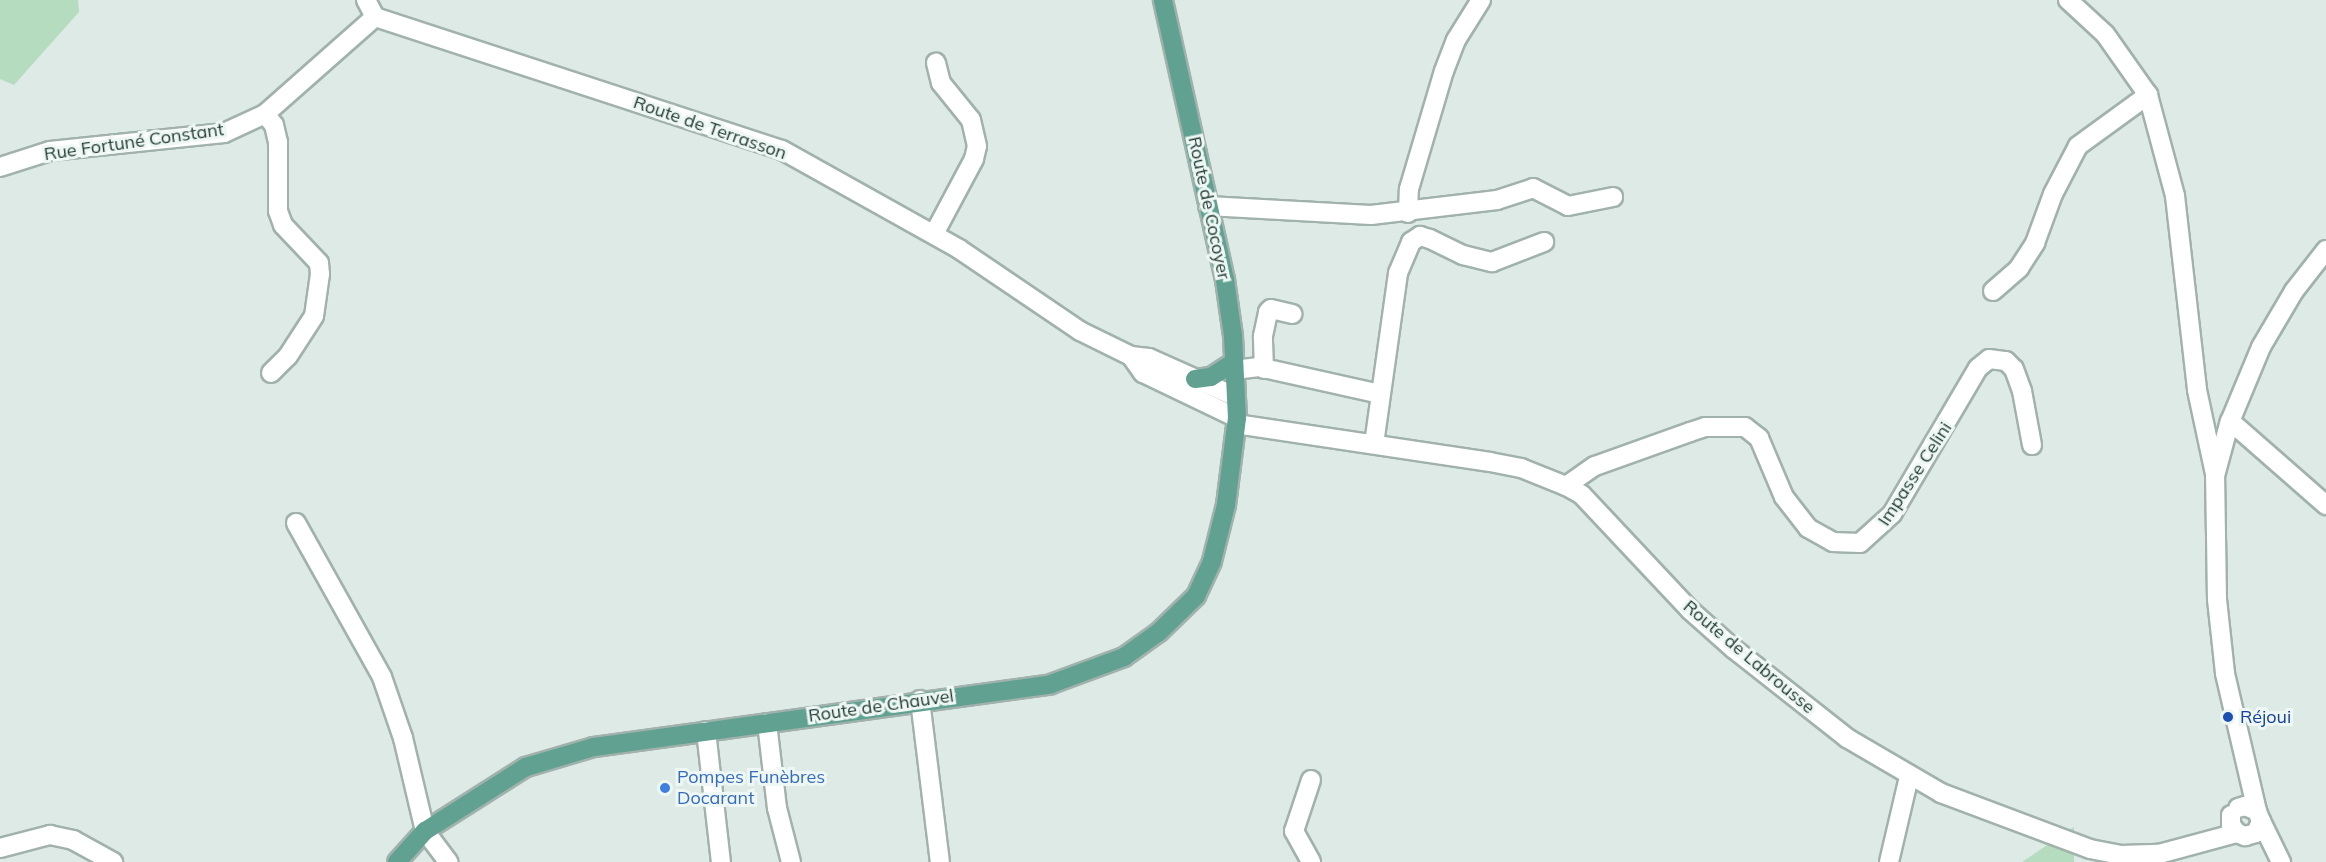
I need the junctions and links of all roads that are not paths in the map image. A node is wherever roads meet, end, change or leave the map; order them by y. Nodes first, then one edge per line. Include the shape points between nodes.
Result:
1 (366, 0) edge
2 (1163, 0) edge
3 (1480, 0) edge
4 (2068, 0) edge
5 (375, 17) junction
6 (936, 63) dead end
7 (2148, 95) junction
8 (265, 114) junction
9 (0, 167) edge
10 (1614, 197) dead end
11 (1208, 206) junction
12 (1408, 213) junction
13 (934, 234) junction
14 (1544, 242) dead end
15 (2326, 250) edge
16 (1993, 291) dead end
17 (1292, 314) dead end
18 (1131, 356) junction
19 (1234, 366) junction
20 (1262, 368) junction
21 (271, 373) dead end
22 (1195, 379) junction
23 (1371, 392) dead end
24 (1236, 397) junction
25 (1237, 421) junction
26 (2230, 421) junction
27 (1374, 444) junction
28 (2032, 445) dead end
29 (2216, 476) junction
30 (1566, 486) junction
31 (2326, 505) edge
32 (296, 523) dead end
33 (920, 700) junction
34 (767, 723) junction
35 (706, 731) junction
36 (2249, 771) junction
37 (1909, 777) junction
38 (1311, 780) dead end
39 (2235, 812) junction
40 (2251, 825) junction
41 (425, 831) junction
42 (2208, 840) junction
43 (0, 848) edge
44 (2279, 859) edge
45 (112, 862) edge
46 (397, 862) edge
47 (448, 862) edge
48 (721, 862) edge
49 (792, 862) edge
50 (940, 862) edge
51 (1311, 862) edge
52 (1890, 862) edge

1 - 5 street
2 - 11 main road, Route de Cocoyer
3 - 12 street via 1456,40 1444,71 1409,189
4 - 7 street via 2105,34
5 - 8 street, Rue Fortuné Constant
5 - 13 street, Route de Terrasson via 782,150
6 - 13 street via 941,83 971,120 976,146 974,159
7 - 16 street via 2078,146 2053,194 2036,243 2019,268
7 - 29 street via 2175,196 2197,390
8 - 9 street, Rue Fortuné Constant via 224,133 50,151
8 - 21 street via 274,125 278,142 278,211 283,225 319,263 320,274 314,316 288,357
10 - 12 street via 1568,206 1533,188 1497,201
11 - 12 street via 1371,215
11 - 19 main road, Route de Cocoyer via 1225,280
13 - 18 street, Route de Terrasson via 1080,331
14 - 27 street via 1492,262 1463,255 1430,238 1420,236 1411,242 1398,273
15 - 26 street via 2294,291 2261,347
17 - 20 street via 1271,309 1268,312
18 - 22 street, Route de Terrasson via 1149,358
18 - 25 street, Route de Terrasson via 1143,373
19 - 20 street
19 - 22 main road via 1211,377
19 - 24 main road, Route de Cocoyer
20 - 23 street
22 - 24 street, Route de Terrasson
24 - 25 main road, Route de Cocoyer
25 - 27 street, Route de Labrousse
25 - 33 main road, Route de Chauvel via 1226,505 1212,561 1196,596 1159,632 1124,657 1051,684
26 - 29 street
26 - 31 street
27 - 30 street, Route de Labrousse via 1521,468
28 - 30 street, Impasse Celini via 2014,369 2006,361 1989,360 1978,368 1892,514 1860,543 1833,542 1808,528 1784,497 1759,438 1745,427 1705,427 1605,462 1578,475
29 - 36 street via 2216,587 2224,662
30 - 37 street, Route de Labrousse via 1582,495 1690,610 1734,649 1847,738
32 - 41 street via 382,677 403,738
33 - 34 main road, Route de Chauvel
33 - 50 street
34 - 35 main road, Route de Chauvel
34 - 49 street via 777,808
35 - 41 main road, Route de Chauvel via 594,747 526,767
35 - 48 street
36 - 39 street
36 - 40 street
37 - 42 street, Route de Labrousse via 2029,828 2108,852 2159,854
37 - 52 street
38 - 51 street via 1294,831
39 - 40 street via 2231,825
39 - 40 street via 2252,807
39 - 42 street
40 - 42 street, Route de Labrousse
40 - 44 street
41 - 46 main road, Route de Chauvel
41 - 47 street
43 - 45 street via 50,835 72,840

